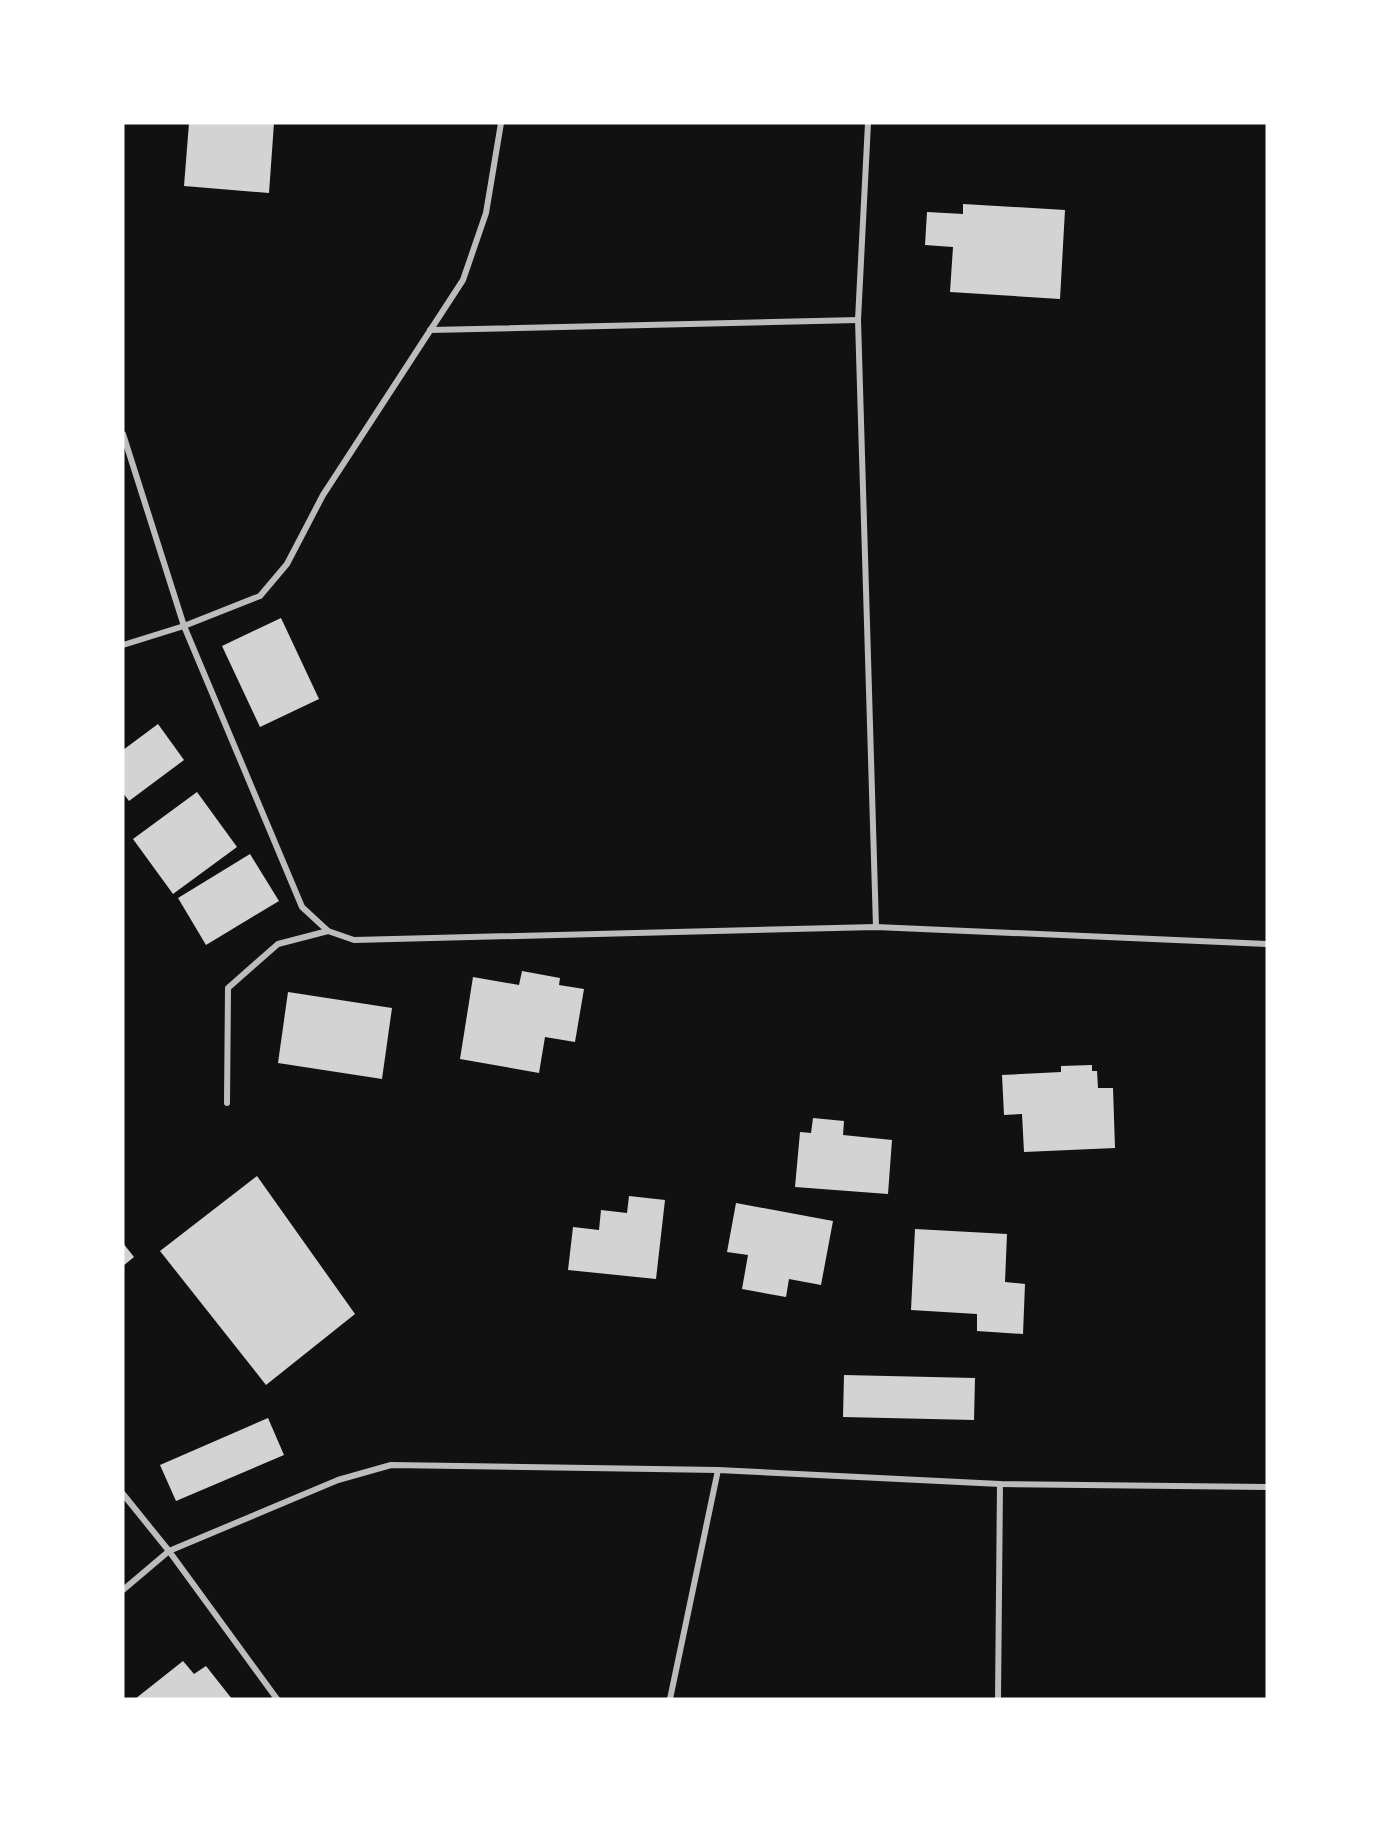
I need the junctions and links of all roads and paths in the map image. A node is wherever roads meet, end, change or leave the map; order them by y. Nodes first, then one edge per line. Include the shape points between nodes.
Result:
1 (501, 123) edge
2 (868, 123) edge
3 (858, 320) junction
4 (430, 330) junction
5 (123, 434) edge
6 (184, 626) junction
7 (123, 645) edge
8 (876, 927) junction
9 (328, 931) junction
10 (1267, 944) edge
11 (227, 1103) dead end
12 (718, 1470) junction
13 (1000, 1484) junction
14 (1267, 1487) edge
15 (123, 1494) edge
16 (169, 1551) junction
17 (123, 1590) edge
18 (277, 1699) edge
19 (670, 1699) edge
20 (998, 1699) edge

1 - 4 street via 486,213 463,280
2 - 3 street
3 - 4 street
3 - 8 street
4 - 6 street via 323,495 287,564 260,596
5 - 6 street
6 - 7 street
6 - 9 street via 302,907
8 - 9 street via 374,940 354,940
8 - 10 street
9 - 11 street via 278,944 228,988
12 - 13 street
12 - 16 street via 391,1465 338,1480
12 - 19 street
13 - 14 street
13 - 20 street
15 - 16 street
16 - 17 street
16 - 18 street

